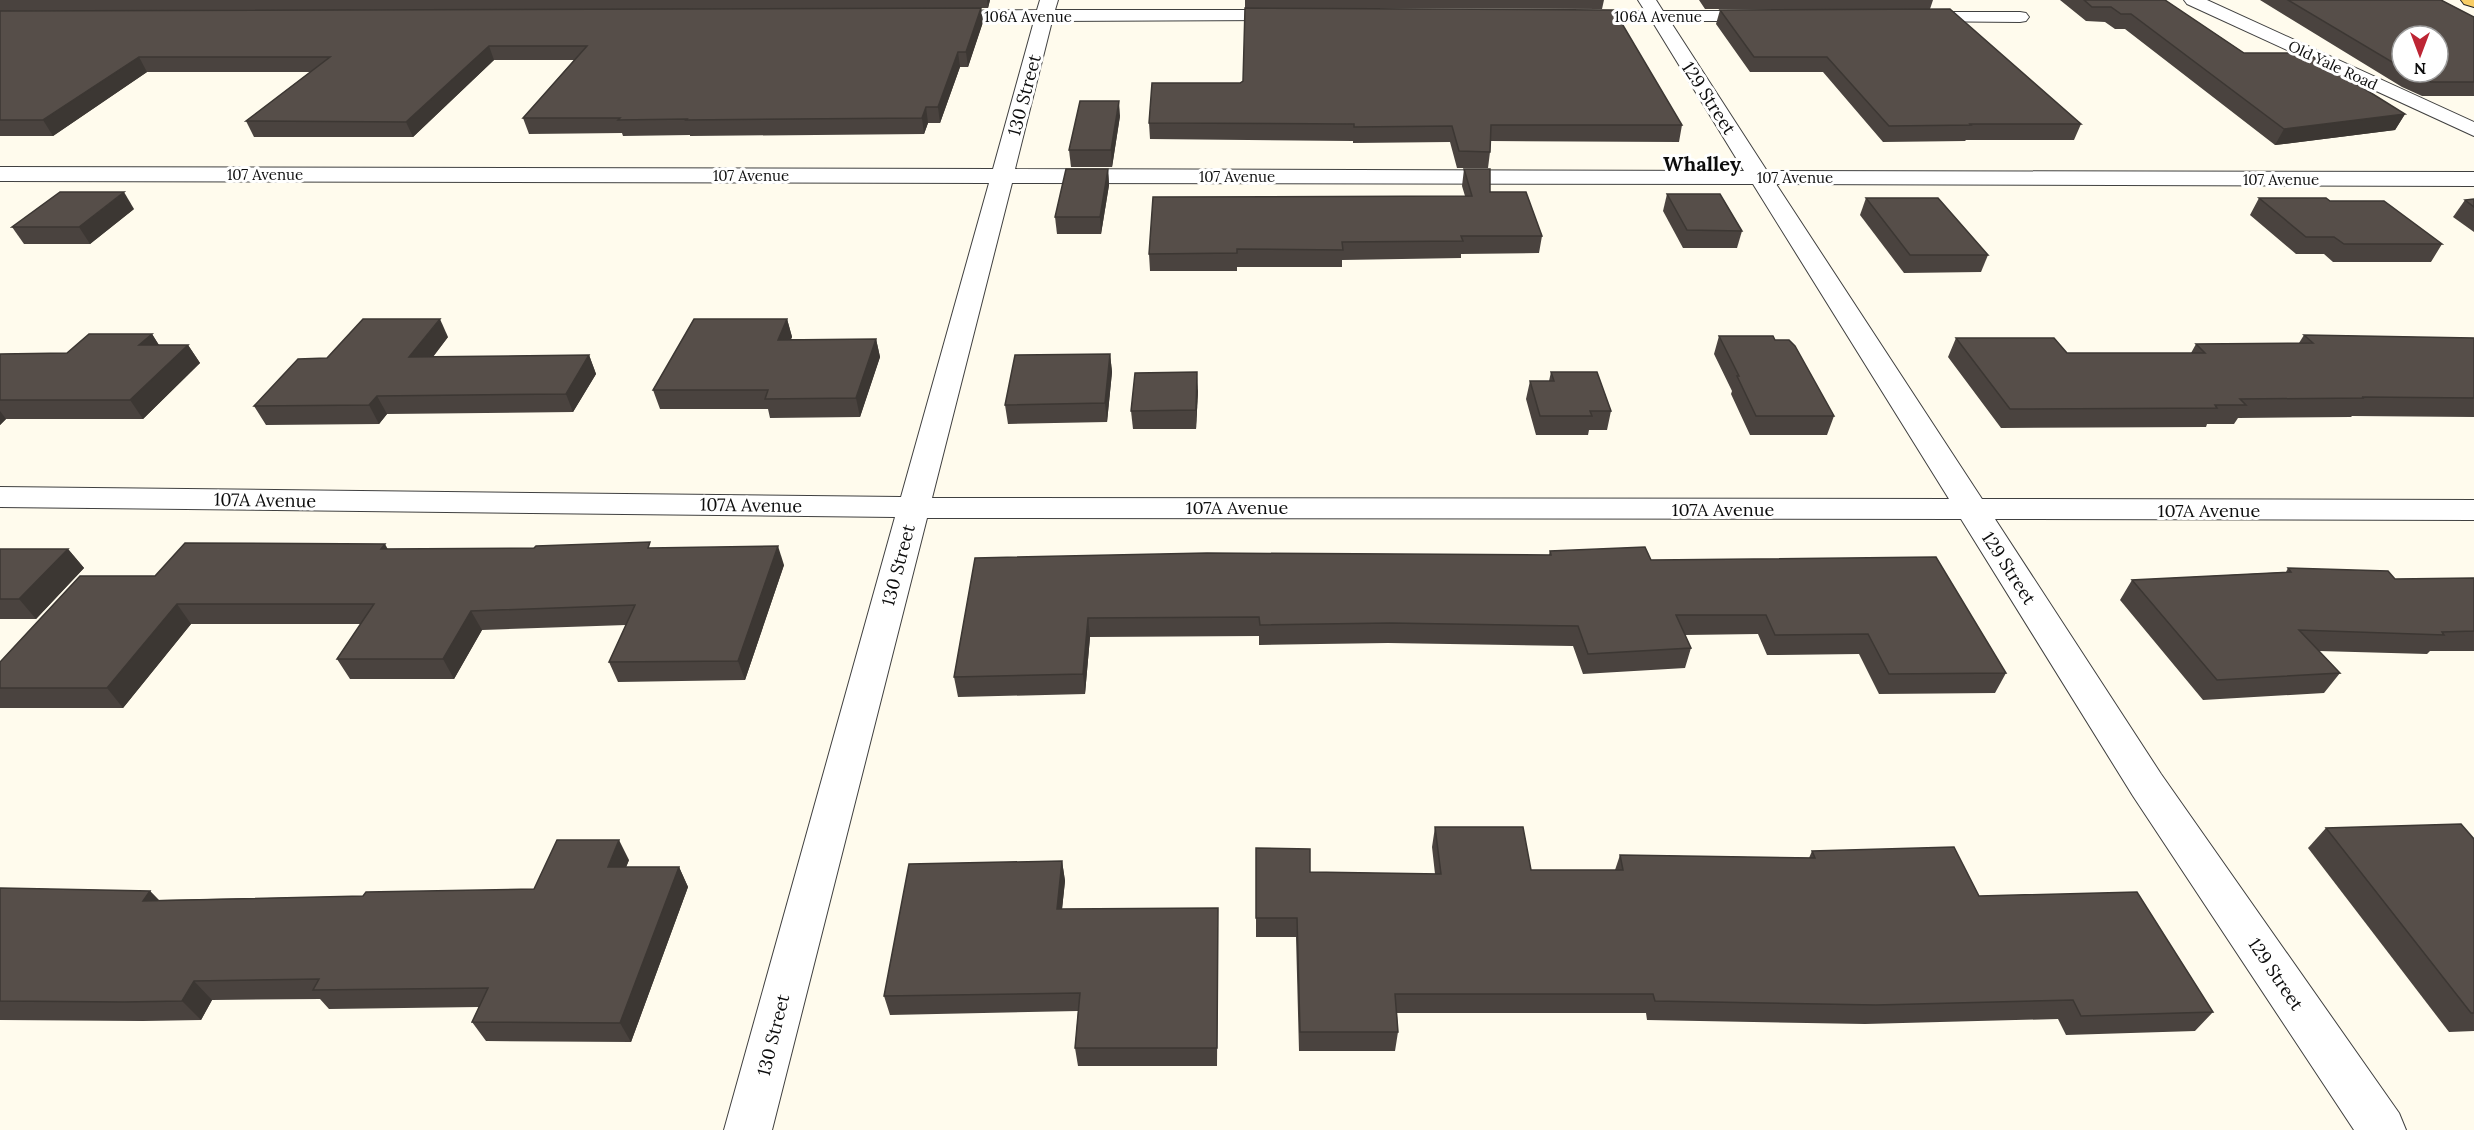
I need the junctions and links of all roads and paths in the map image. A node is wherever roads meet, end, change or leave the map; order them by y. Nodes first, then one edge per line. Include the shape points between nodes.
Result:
1 (2193, 0) edge
2 (2470, 0) edge
3 (2474, 2) edge
4 (1047, 8) edge
5 (1651, 8) edge
6 (1300, 15) edge
7 (917, 16) edge
8 (1559, 16) edge
9 (1776, 16) edge
10 (1892, 16) edge
11 (2020, 17) dead end
12 (2474, 130) edge
13 (0, 174) edge
14 (1002, 176) junction
15 (1759, 177) junction
16 (2474, 179) edge
17 (0, 497) edge
18 (913, 507) junction
19 (1972, 510) junction
20 (2474, 510) edge
21 (748, 1130) edge
22 (2382, 1130) edge

1 - 12 street, Old Yale Road
2 - 3 main road
4 - 6 street, 106A Avenue
4 - 7 street, 106A Avenue
4 - 14 street, 130 Street
5 - 8 street, 106A Avenue
5 - 9 street, 106A Avenue
5 - 15 street, 129 Street
10 - 11 street
13 - 14 street, 107 Avenue
14 - 15 street, 107 Avenue
14 - 18 street, 130 Street
15 - 16 street, 107 Avenue
15 - 19 street, 129 Street
17 - 18 street, 107A Avenue
18 - 19 street, 107A Avenue
18 - 21 street, 130 Street
19 - 20 street, 107A Avenue
19 - 22 street, 129 Street via 2147,785

